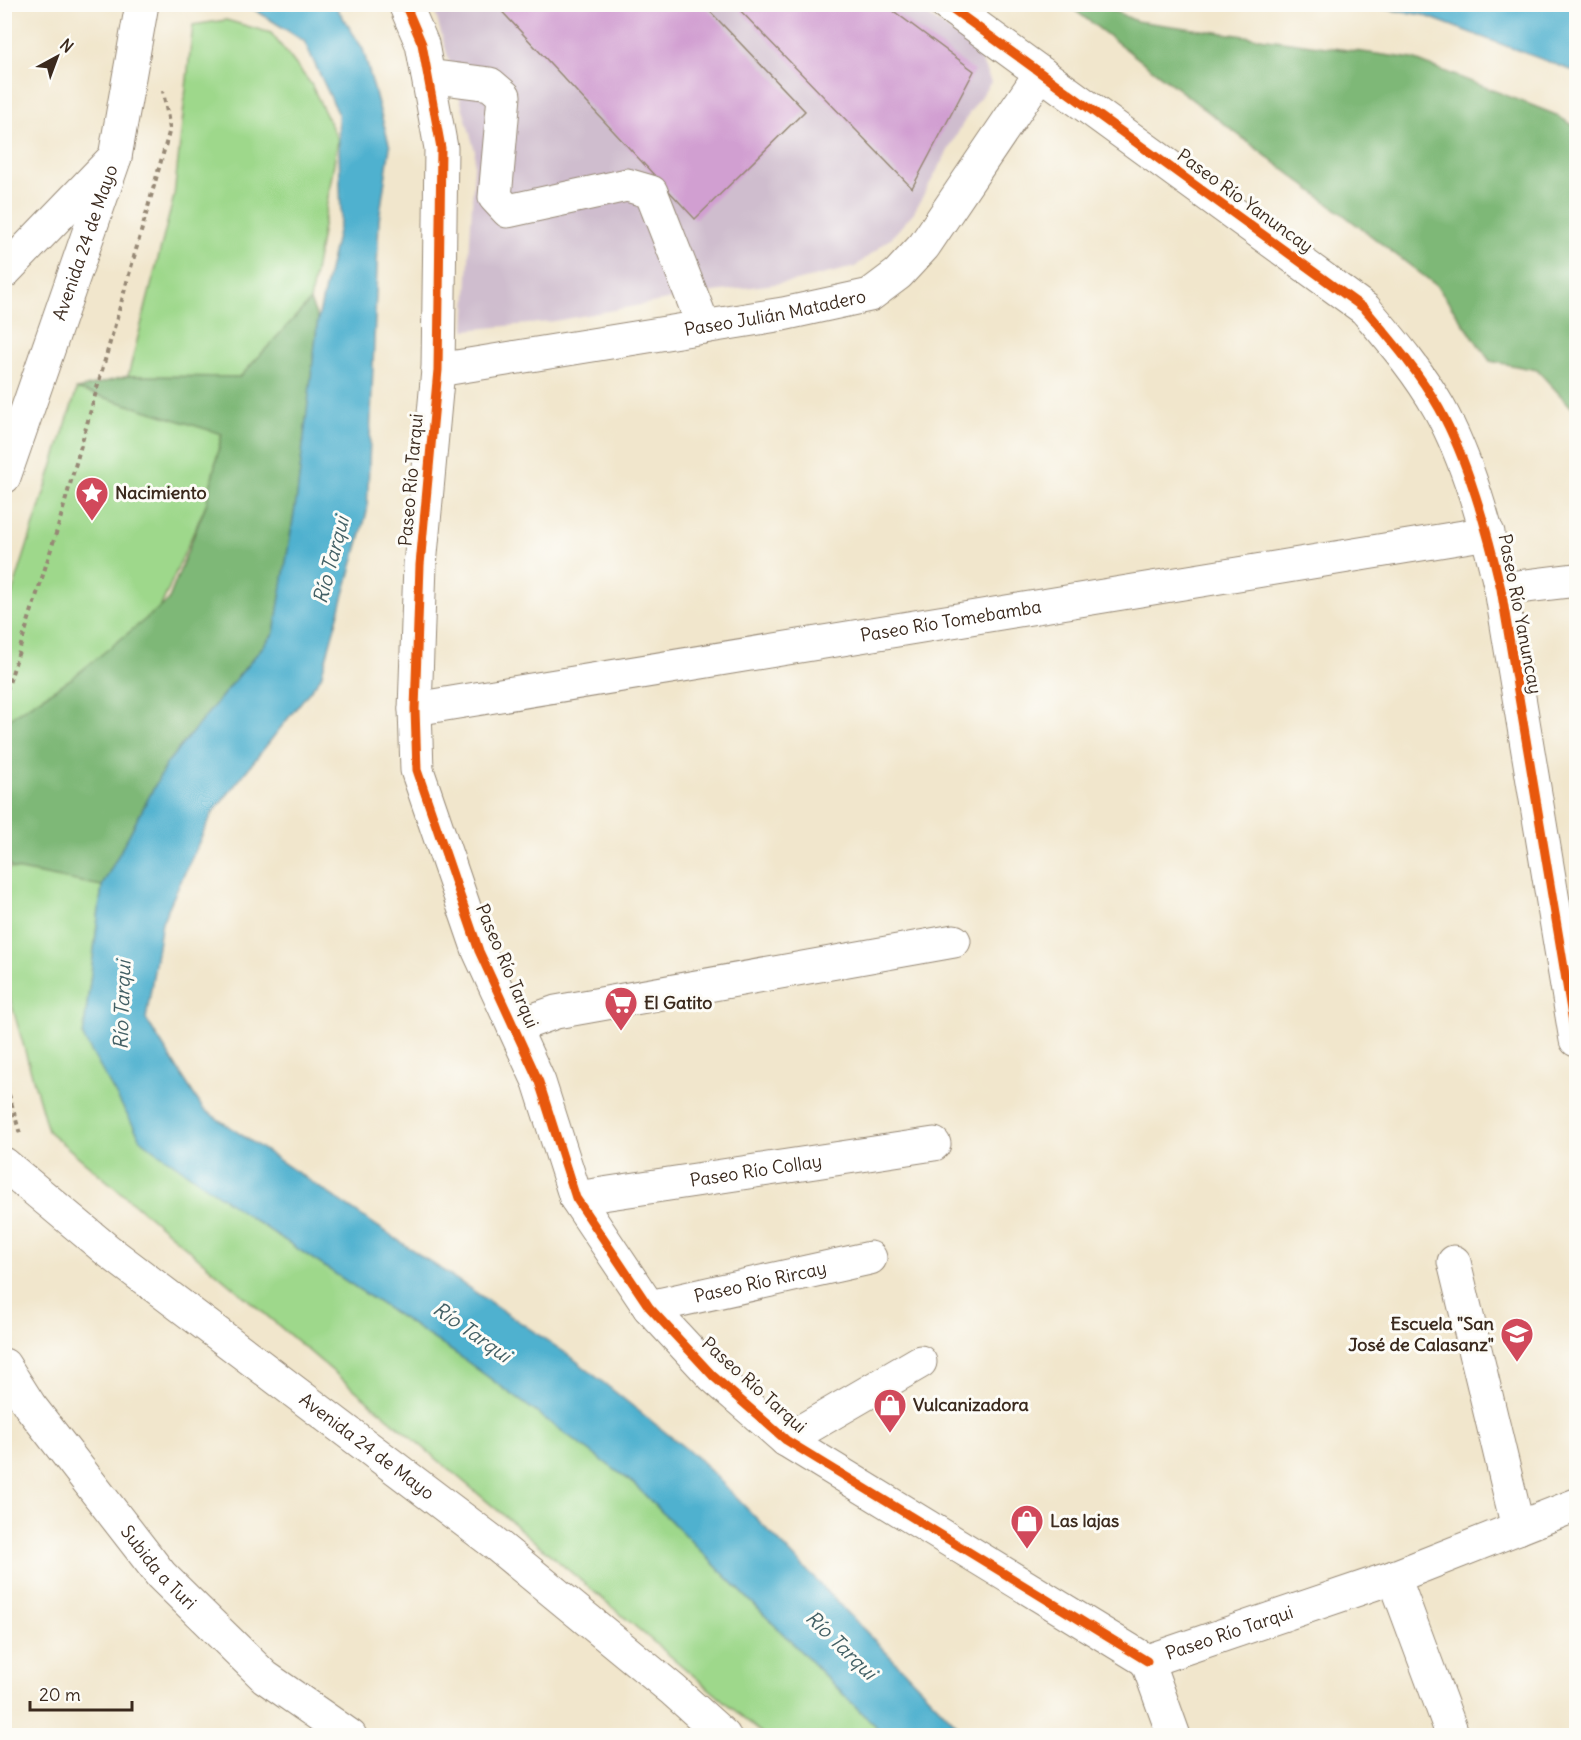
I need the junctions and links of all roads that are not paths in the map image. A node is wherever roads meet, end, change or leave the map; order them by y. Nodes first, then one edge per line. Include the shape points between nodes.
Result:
1 (142, 4) edge
2 (405, 4) edge
3 (946, 4) edge
4 (1041, 73) junction
5 (428, 76) junction
6 (115, 157) junction
7 (4, 272) edge
8 (704, 327) junction
9 (438, 370) junction
10 (4, 477) edge
11 (1488, 533) junction
12 (1576, 580) edge
13 (1501, 589) junction
14 (415, 709) junction
15 (954, 941) dead end
16 (514, 1027) junction
17 (1576, 1040) edge
18 (934, 1144) dead end
19 (4, 1164) edge
20 (576, 1198) junction
21 (870, 1258) dead end
22 (1454, 1262) dead end
23 (649, 1307) junction
24 (920, 1362) dead end
25 (4, 1365) edge
26 (786, 1440) junction
27 (1576, 1505) edge
28 (1518, 1528) junction
29 (1394, 1577) junction
30 (1147, 1661) junction
31 (350, 1736) edge
32 (724, 1736) edge
33 (1174, 1736) edge
34 (1453, 1736) edge

1 - 6 street, Avenida 24 de Mayo
2 - 5 street, Paseo Río Tarqui via 422,44
3 - 4 street, Paseo Río Yanuncay
4 - 8 street, Paseo Julián Matadero via 924,246 898,274 870,295
4 - 11 street, Paseo Río Yanuncay via 1365,309 1408,360 1440,409
5 - 8 street via 490,84 504,96 495,197 508,211 627,185 651,192
5 - 9 street, Paseo Río Tarqui via 441,148
6 - 7 street
6 - 10 street, Avenida 24 de Mayo
8 - 9 street, Paseo Julián Matadero
9 - 14 street, Paseo Río Tarqui via 420,565
11 - 13 street, Paseo Río Yanuncay
11 - 14 street, Paseo Río Tomebamba
12 - 13 street
13 - 17 street, Paseo Río Yanuncay
14 - 16 street, Paseo Río Tarqui via 417,770 479,951
15 - 16 street via 556,1011
16 - 20 street, Paseo Río Tarqui via 538,1082
18 - 20 street, Paseo Río Collay
19 - 32 street, Avenida 24 de Mayo via 106,1250 493,1542
20 - 23 street, Paseo Río Tarqui
21 - 23 street, Paseo Río Rircay
22 - 28 street
23 - 26 street, Paseo Río Tarqui via 713,1376
24 - 26 street
25 - 31 street, Subida a Turi via 30,1406 161,1575 265,1677
26 - 30 street, Paseo Río Tarqui
27 - 28 street, Paseo Río Tarqui
28 - 29 street, Paseo Río Tarqui
29 - 30 street, Paseo Río Tarqui
29 - 34 street
30 - 33 street

